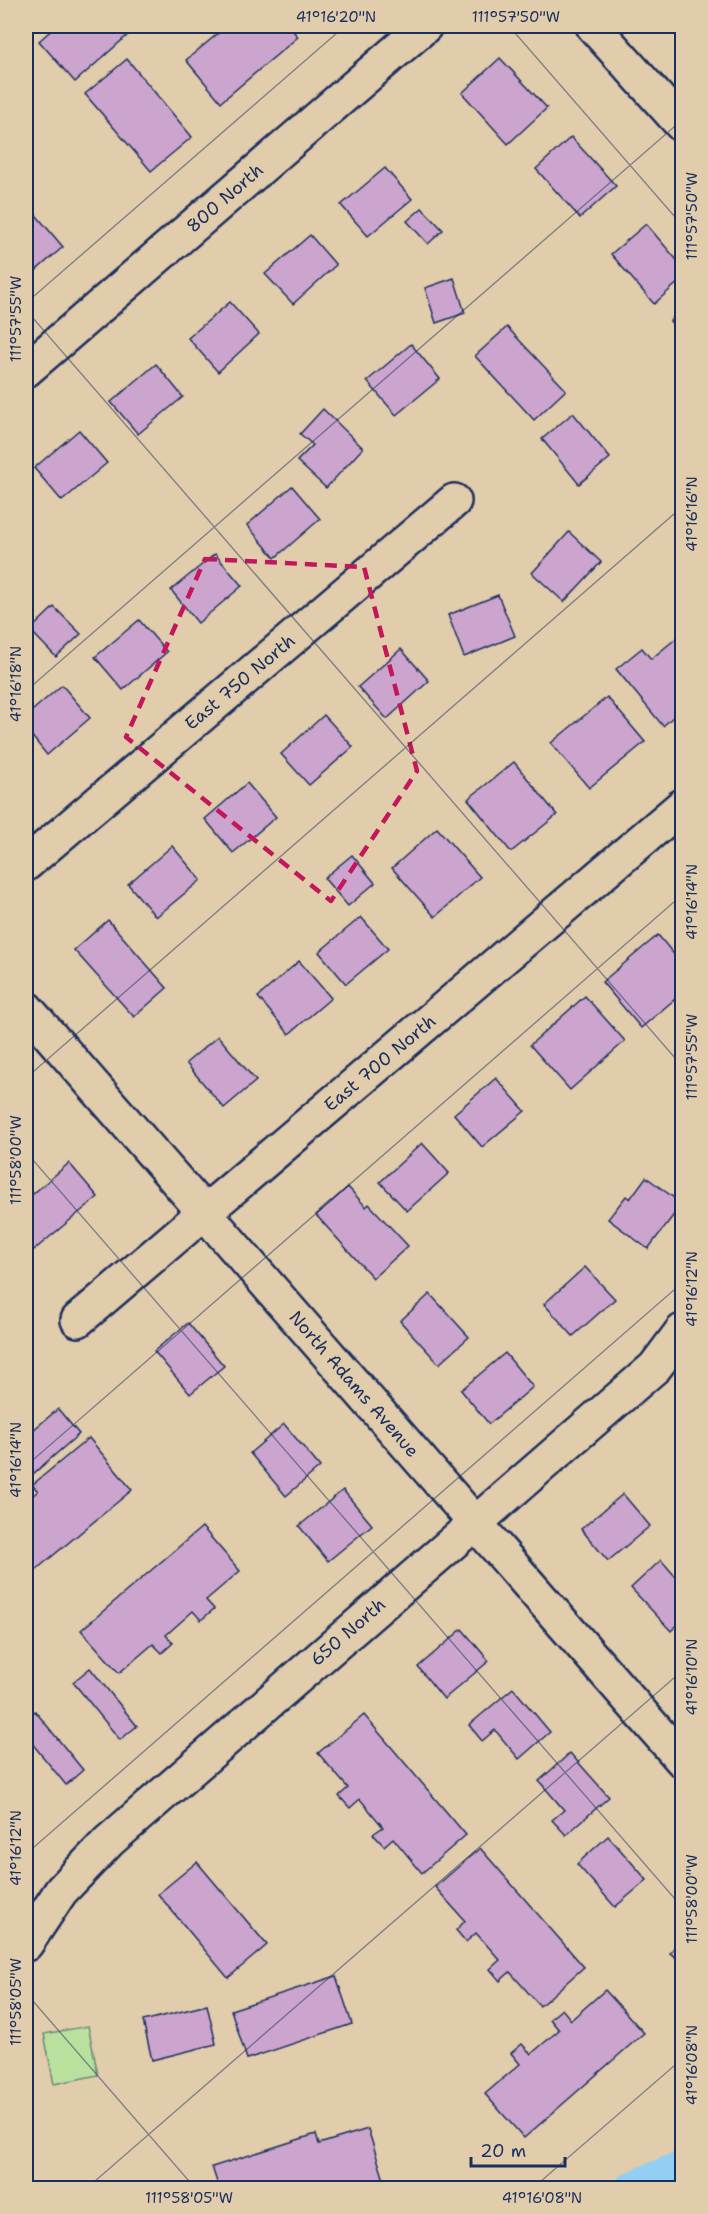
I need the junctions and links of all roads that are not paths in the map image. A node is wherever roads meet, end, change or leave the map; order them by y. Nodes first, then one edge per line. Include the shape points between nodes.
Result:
1 (425, 26) edge
2 (593, 26) edge
3 (682, 125) edge
4 (26, 370) edge
5 (454, 501) dead end
6 (682, 807) edge
7 (26, 864) edge
8 (26, 1008) edge
9 (204, 1213) junction
10 (78, 1320) dead end
11 (682, 1330) edge
12 (475, 1523) junction
13 (682, 1760) edge
14 (26, 1944) edge

1 - 4 street, 800 North
2 - 3 street
5 - 7 street, East 750 North
6 - 9 street, East 700 North
8 - 9 street, North Adams Avenue
9 - 10 street, East 700 North
9 - 12 street, North Adams Avenue
11 - 12 street, 650 North via 655,1367
12 - 13 street, North Adams Avenue
12 - 14 street, 650 North via 109,1840 62,1891

